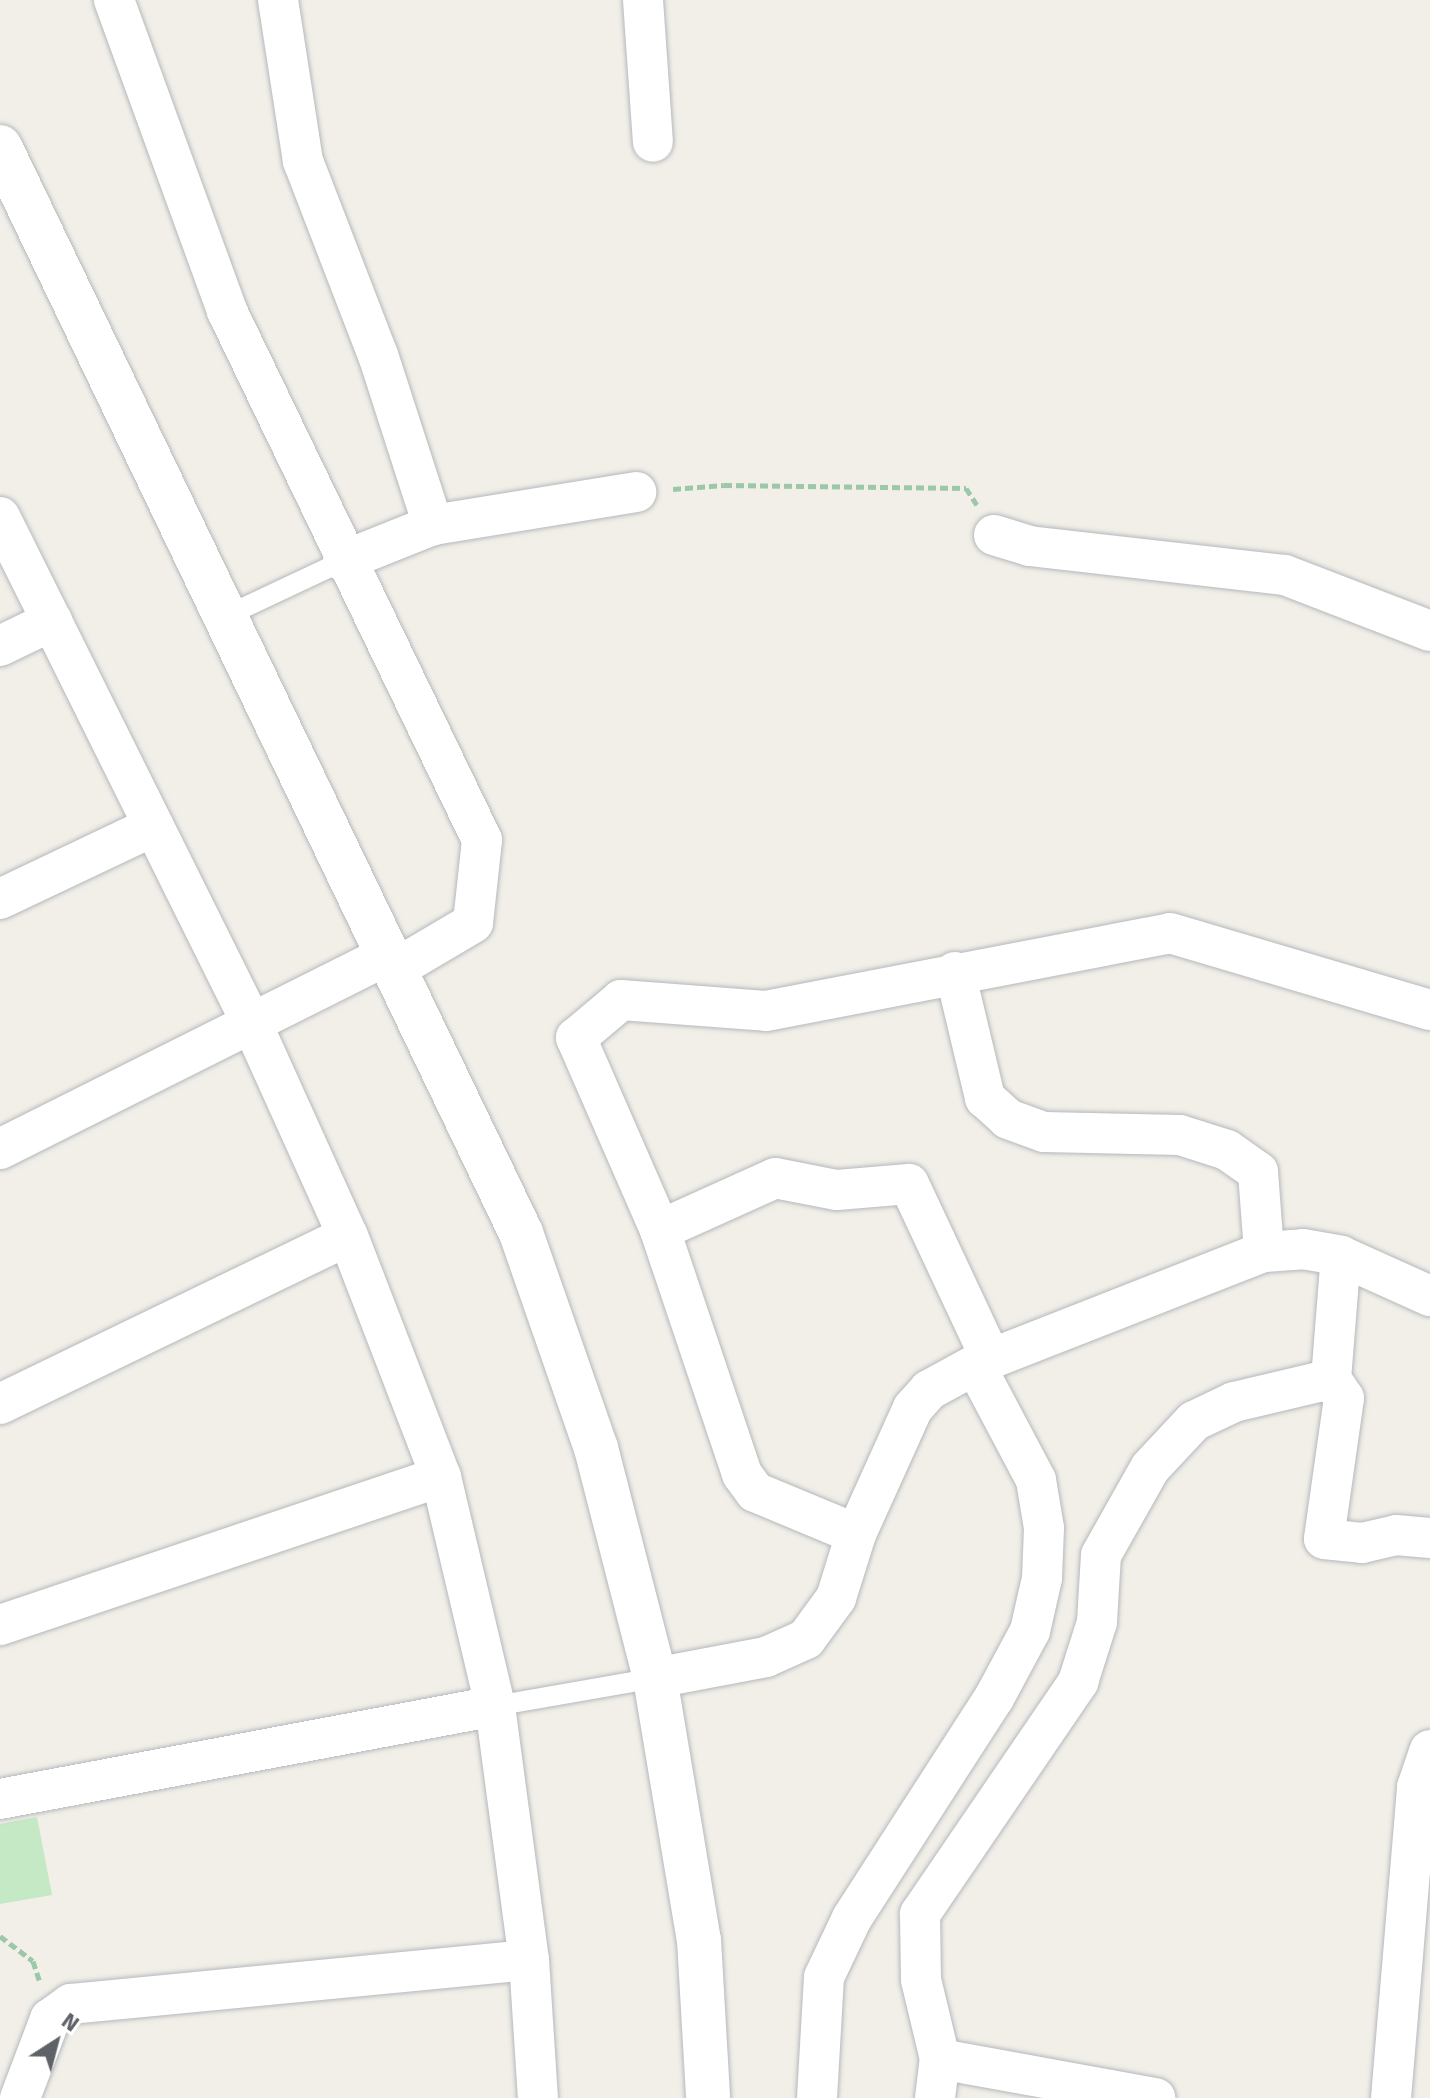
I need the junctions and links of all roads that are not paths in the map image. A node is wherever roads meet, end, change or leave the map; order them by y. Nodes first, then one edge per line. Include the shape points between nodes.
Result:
1 (114, 0) edge
2 (278, 0) edge
3 (643, 0) edge
4 (653, 142) dead end
5 (0, 147) edge
6 (636, 492) road end
7 (0, 517) edge
8 (433, 525) junction
9 (994, 535) road end
10 (343, 561) junction
11 (224, 617) junction
12 (52, 621) junction
13 (1430, 631) edge
14 (0, 646) edge
15 (154, 826) junction
16 (0, 899) edge
17 (392, 961) junction
18 (955, 972) junction
19 (1430, 1010) edge
20 (253, 1026) junction
21 (0, 1149) edge
22 (660, 1230) junction
23 (348, 1236) junction
24 (1264, 1252) junction
25 (1341, 1256) junction
26 (1430, 1296) edge
27 (983, 1362) junction
28 (1331, 1379) junction
29 (0, 1404) edge
30 (441, 1477) junction
31 (856, 1534) junction
32 (1430, 1538) edge
33 (0, 1625) edge
34 (655, 1678) junction
35 (495, 1706) junction
36 (1430, 1750) edge
37 (0, 1799) edge
38 (529, 1960) junction
39 (937, 2079) edge
40 (20, 2098) edge
41 (538, 2098) edge
42 (708, 2098) edge
43 (817, 2098) edge
44 (1155, 2098) edge
45 (1391, 2098) edge

1 - 10 street via 227,311
2 - 8 street via 303,161 378,355
3 - 4 street
5 - 11 street
6 - 8 street
7 - 12 street
8 - 10 street
9 - 13 street via 1029,546 1285,575
10 - 11 lane
10 - 17 street via 482,840 473,923
11 - 17 street
12 - 14 street
12 - 15 street
15 - 16 street
15 - 20 street
17 - 20 street
17 - 34 street via 521,1233 596,1448
18 - 19 street via 1170,933
18 - 22 street via 766,1011 621,1000 576,1038
18 - 24 street via 985,1098 1008,1119 1044,1132 1180,1135 1227,1150 1258,1172
20 - 21 street
20 - 23 street
22 - 27 street via 775,1178 837,1190 909,1184
22 - 31 street via 742,1474 755,1492
23 - 29 street
23 - 30 street
24 - 25 street via 1303,1249
24 - 27 street
25 - 26 street
25 - 28 street
27 - 31 street via 929,1390 913,1408
27 - 43 street via 1036,1480 1044,1528 1042,1578 1030,1631 994,1698 852,1918 824,1977
28 - 32 street via 1344,1398 1324,1539 1362,1543 1396,1535
28 - 39 street via 1234,1402 1194,1421 1150,1468 1114,1525 1101,1555 1097,1622 1078,1682 920,1914 921,1980
30 - 33 street
30 - 35 street
31 - 34 street via 836,1598 806,1639 766,1657
34 - 35 lane
34 - 42 street via 699,1940
35 - 37 street
35 - 38 street
36 - 45 street via 1417,1787
38 - 40 street via 71,2004 50,2019
38 - 41 street
39 - 44 street

